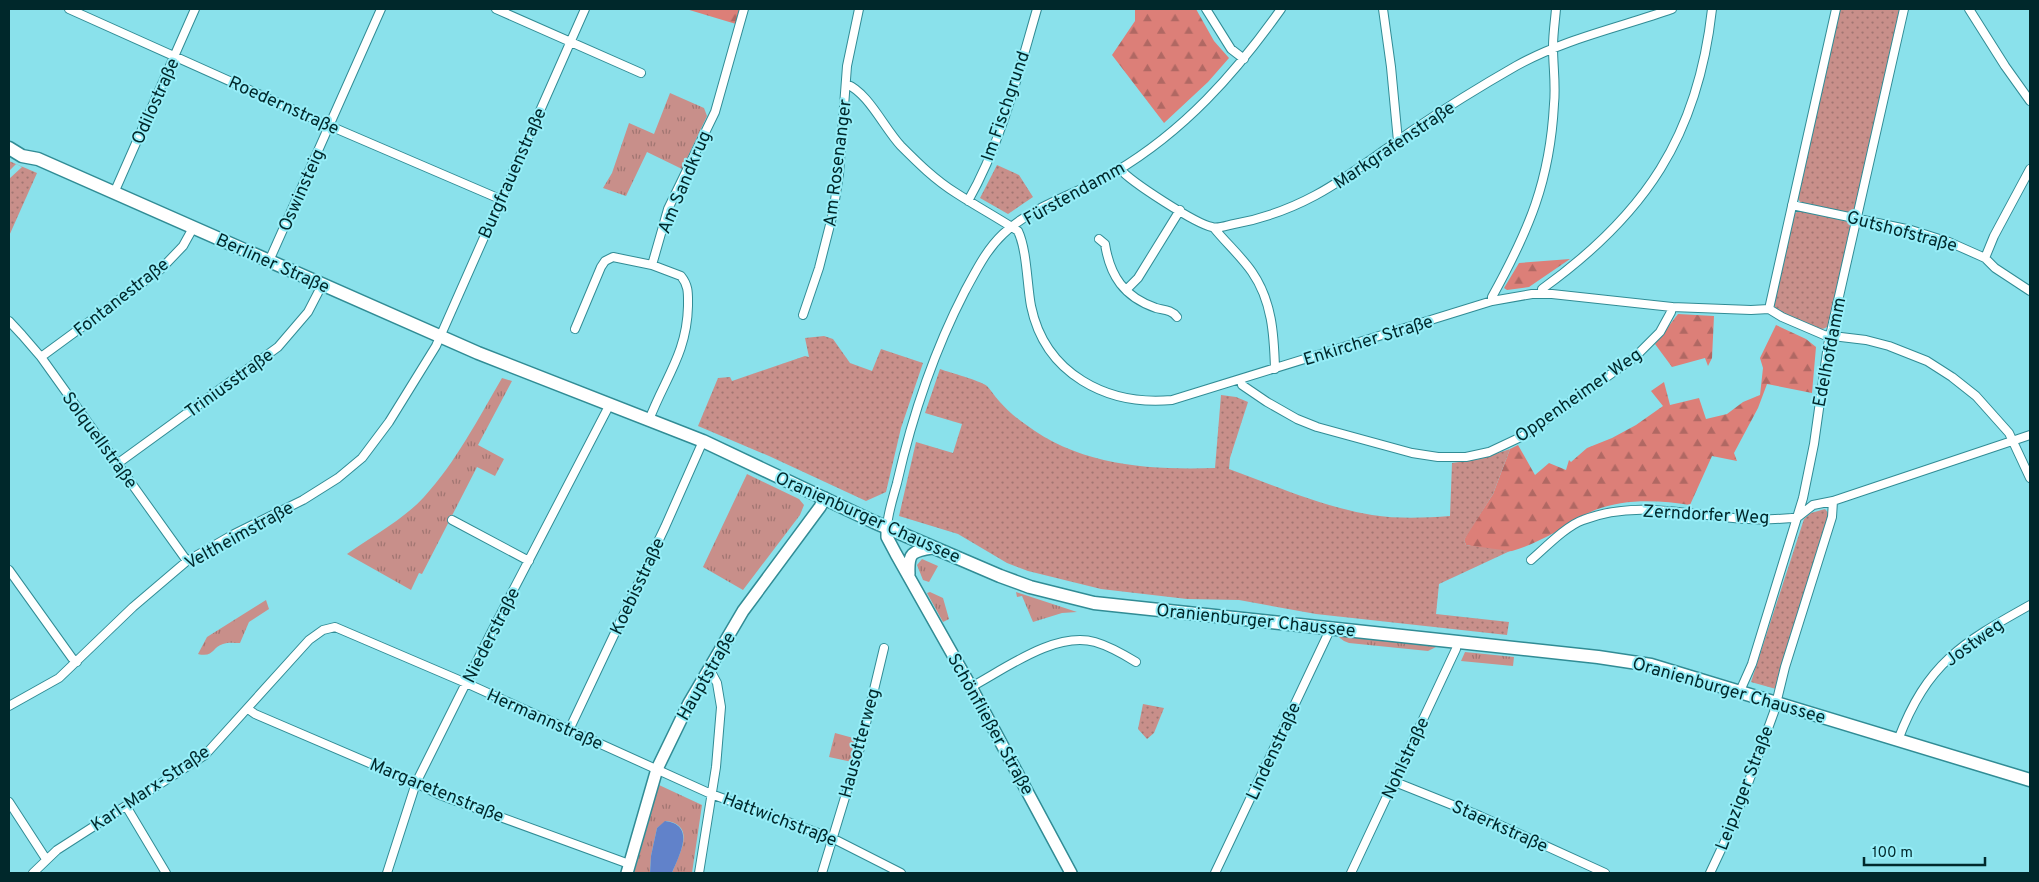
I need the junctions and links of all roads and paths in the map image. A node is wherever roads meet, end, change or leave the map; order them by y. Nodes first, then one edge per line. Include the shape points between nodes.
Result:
1 (70, 9) edge
2 (195, 9) edge
3 (380, 9) edge
4 (496, 9) edge
5 (585, 9) edge
6 (744, 9) edge
7 (859, 9) edge
8 (1037, 9) edge
9 (1206, 9) edge
10 (1282, 9) edge
11 (1383, 9) edge
12 (1556, 9) edge
13 (1672, 9) edge
14 (1712, 9) edge
15 (1836, 9) edge
16 (1904, 9) edge
17 (1969, 9) edge
18 (571, 42) junction
19 (1553, 48) junction
20 (174, 56) junction
21 (1244, 60) junction
22 (641, 73) dead end
23 (846, 84) junction
24 (2030, 101) edge
25 (329, 125) junction
26 (1398, 141) junction
27 (9, 147) edge
28 (1120, 169) junction
29 (2030, 170) edge
30 (114, 193) junction
31 (500, 199) junction
32 (968, 201) junction
33 (1792, 205) junction
34 (1180, 210) junction
35 (1858, 219) junction
36 (1012, 227) junction
37 (194, 228) junction
38 (1214, 228) junction
39 (1099, 239) dead end
40 (1985, 258) junction
41 (269, 261) junction
42 (652, 265) junction
43 (322, 285) junction
44 (1126, 290) junction
45 (2030, 290) edge
46 (1543, 294) junction
47 (1492, 301) junction
48 (1672, 306) junction
49 (1769, 309) junction
50 (803, 315) dead end
51 (1177, 317) dead end
52 (9, 322) edge
53 (575, 329) dead end
54 (1830, 336) junction
55 (440, 337) junction
56 (41, 357) junction
57 (509, 366) joint
58 (1276, 368) junction
59 (1241, 380) junction
60 (610, 404) junction
61 (649, 420) junction
62 (2030, 435) edge
63 (2013, 440) junction
64 (703, 441) junction
65 (117, 464) junction
66 (2030, 478) edge
67 (825, 498) junction
68 (1833, 501) junction
69 (1799, 516) junction
70 (452, 520) dead end
71 (887, 527) junction
72 (932, 548) junction
73 (1531, 560) dead end
74 (529, 561) junction
75 (187, 562) junction
76 (9, 570) edge
77 (909, 576) junction
78 (2030, 604) edge
79 (1329, 627) junction
80 (323, 630) joint
81 (1457, 642) junction
82 (884, 648) dead end
83 (77, 662) junction
84 (1136, 662) dead end
85 (709, 668) junction
86 (466, 683) junction
87 (971, 687) junction
88 (1740, 691) junction
89 (1777, 703) junction
90 (9, 706) edge
91 (248, 709) junction
92 (569, 730) junction
93 (1898, 740) junction
94 (656, 769) junction
95 (2030, 780) edge
96 (1394, 782) junction
97 (416, 783) junction
98 (712, 794) junction
99 (9, 802) edge
100 (126, 806) junction
101 (832, 838) junction
102 (46, 859) junction
103 (628, 869) edge
104 (32, 873) edge
105 (166, 873) edge
106 (387, 873) edge
107 (699, 873) edge
108 (822, 873) edge
109 (901, 873) edge
110 (1071, 873) edge
111 (1215, 873) edge
112 (1351, 873) edge
113 (1605, 873) edge
114 (1710, 873) edge

1 - 20 street, Roedernstraße
2 - 20 street, Odilostraße
3 - 25 street, Oswinsteig
4 - 18 street
5 - 18 street, Burgfrauenstraße
6 - 42 street, Am Sandkrug via 715,112 668,209
7 - 23 street, Am Rosenanger
8 - 32 street, Im Fischgrund via 1008,107 991,154
9 - 21 street via 1231,49
10 - 21 street, Fürstendamm
11 - 26 street
12 - 19 street
13 - 19 street, Markgrafenstraße
14 - 46 street via 1706,57 1698,86 1681,131 1664,163 1612,232 1542,289
15 - 33 street
16 - 35 street, Edelhofdamm
17 - 24 street
18 - 22 street
18 - 31 street, Burgfrauenstraße
19 - 26 street, Markgrafenstraße via 1491,81
19 - 47 street via 1554,104 1544,179 1535,209
20 - 25 street, Roedernstraße
20 - 30 street, Odilostraße
21 - 28 street, Fürstendamm via 1181,125
23 - 32 street via 862,95 918,164
23 - 50 street, Am Rosenanger via 833,213
25 - 31 street, Roedernstraße
25 - 41 street, Oswinsteig
26 - 38 street, Markgrafenstraße via 1347,177 1298,205 1255,220
27 - 30 main road, Berliner Straße via 21,148 38,160
28 - 34 street
28 - 36 street, Fürstendamm via 1047,204
29 - 40 street
30 - 37 main road, Berliner Straße
31 - 55 street, Burgfrauenstraße
32 - 36 street
33 - 35 street, Gutshofstraße
33 - 49 street
34 - 38 street
34 - 44 street via 1138,278
35 - 40 street, Gutshofstraße via 1930,235
35 - 54 street, Edelhofdamm
36 - 59 street, Enkircher Straße via 1020,235 1037,325 1047,346 1077,378 1111,395 1154,402
36 - 71 street, Fürstendamm via 982,260 941,344 907,440
37 - 41 main road, Berliner Straße
37 - 56 street, Fontanestraße via 183,246 161,268
38 - 58 street via 1253,273 1263,293 1271,316
39 - 44 street via 1105,244 1108,264 1116,280
40 - 45 street, Gutshofstraße
41 - 43 main road, Berliner Straße
42 - 53 street via 614,256 605,261
42 - 61 street via 682,276 688,290 688,325 683,346
43 - 55 main road, Berliner Straße
43 - 65 street, Triniusstraße via 308,312 278,347
44 - 51 street
46 - 47 street, Enkircher Straße
46 - 48 street, Enkircher Straße
47 - 58 street, Enkircher Straße
48 - 49 street, Enkircher Straße
48 - 59 street, Oppenheimer Weg via 1660,332 1635,357 1523,436 1490,452 1466,457 1412,453 1317,427 1267,402 1242,385
49 - 54 street, Enkircher Straße
52 - 56 street, Solquellstraße
54 - 63 street, Enkircher Straße via 1875,342 1927,361 1976,396
54 - 69 street, Edelhofdamm
55 - 57 main road, Berliner Straße
55 - 75 street, Veltheimstraße via 394,414 362,458 303,500 234,534
56 - 65 street, Solquellstraße
57 - 60 main road, Oranienburger Chaussee
58 - 59 street, Enkircher Straße
60 - 61 main road, Oranienburger Chaussee
60 - 74 street, Niederstraße
61 - 64 main road, Oranienburger Chaussee
62 - 63 street, Zerndorfer Weg
63 - 66 street, Enkircher Straße
63 - 68 street, Zerndorfer Weg
64 - 67 main road, Oranienburger Chaussee
64 - 92 street, Koebisstraße
65 - 75 street, Solquellstraße
67 - 71 main road, Oranienburger Chaussee
67 - 85 main road, Hauptstraße via 746,607
68 - 69 street, Zerndorfer Weg via 1813,505
68 - 89 street via 1832,517 1785,667
69 - 73 street, Zerndorfer Weg via 1749,519 1669,509 1611,512 1577,522
69 - 88 street, Edelhofdamm via 1752,664
70 - 74 street
71 - 72 main road, Oranienburger Chaussee
71 - 77 main road, Schönfließer Straße via 887,537
72 - 77 main road via 912,554 908,561
72 - 79 main road, Oranienburger Chaussee via 1030,587 1094,603
74 - 86 street, Niederstraße
75 - 83 street, Veltheimstraße via 133,606
76 - 83 street
77 - 87 main road, Schönfließer Straße
78 - 93 street, Jostweg via 1968,641 1946,660 1918,696
79 - 81 main road, Oranienburger Chaussee
79 - 111 street, Lindenstraße
80 - 86 street, Hermannstraße via 335,627 344,630
80 - 91 street, Karl-Marx-Straße via 302,647
81 - 88 main road, Oranienburger Chaussee via 1611,658 1651,665
81 - 96 street, Nohlstraße
82 - 101 street, Hausotterweg via 860,748
83 - 90 street, Veltheimstraße via 59,678
84 - 87 street via 1095,642 1073,639 1040,649
85 - 94 main road, Hauptstraße
85 - 98 street via 718,683 721,707
86 - 92 street, Hermannstraße
86 - 97 street, Niederstraße
87 - 110 main road, Schönfließer Straße
88 - 89 main road, Oranienburger Chaussee
89 - 93 main road, Oranienburger Chaussee
89 - 114 street, Leipziger Straße via 1734,822
91 - 97 street, Margaretenstraße
91 - 100 street, Karl-Marx-Straße via 205,755
92 - 94 street, Hermannstraße
93 - 95 main road, Oranienburger Chaussee
94 - 98 street, Hattwichstraße
94 - 103 main road, Hauptstraße
96 - 112 street, Nohlstraße
96 - 113 street, Staerkstraße via 1480,816
97 - 103 street, Margaretenstraße
97 - 106 street, Niederstraße
98 - 101 street, Hattwichstraße
98 - 107 street
99 - 102 street
100 - 102 street, Karl-Marx-Straße
100 - 105 street
101 - 108 street, Hausotterweg
101 - 109 street, Hattwichstraße
102 - 104 street, Karl-Marx-Straße

